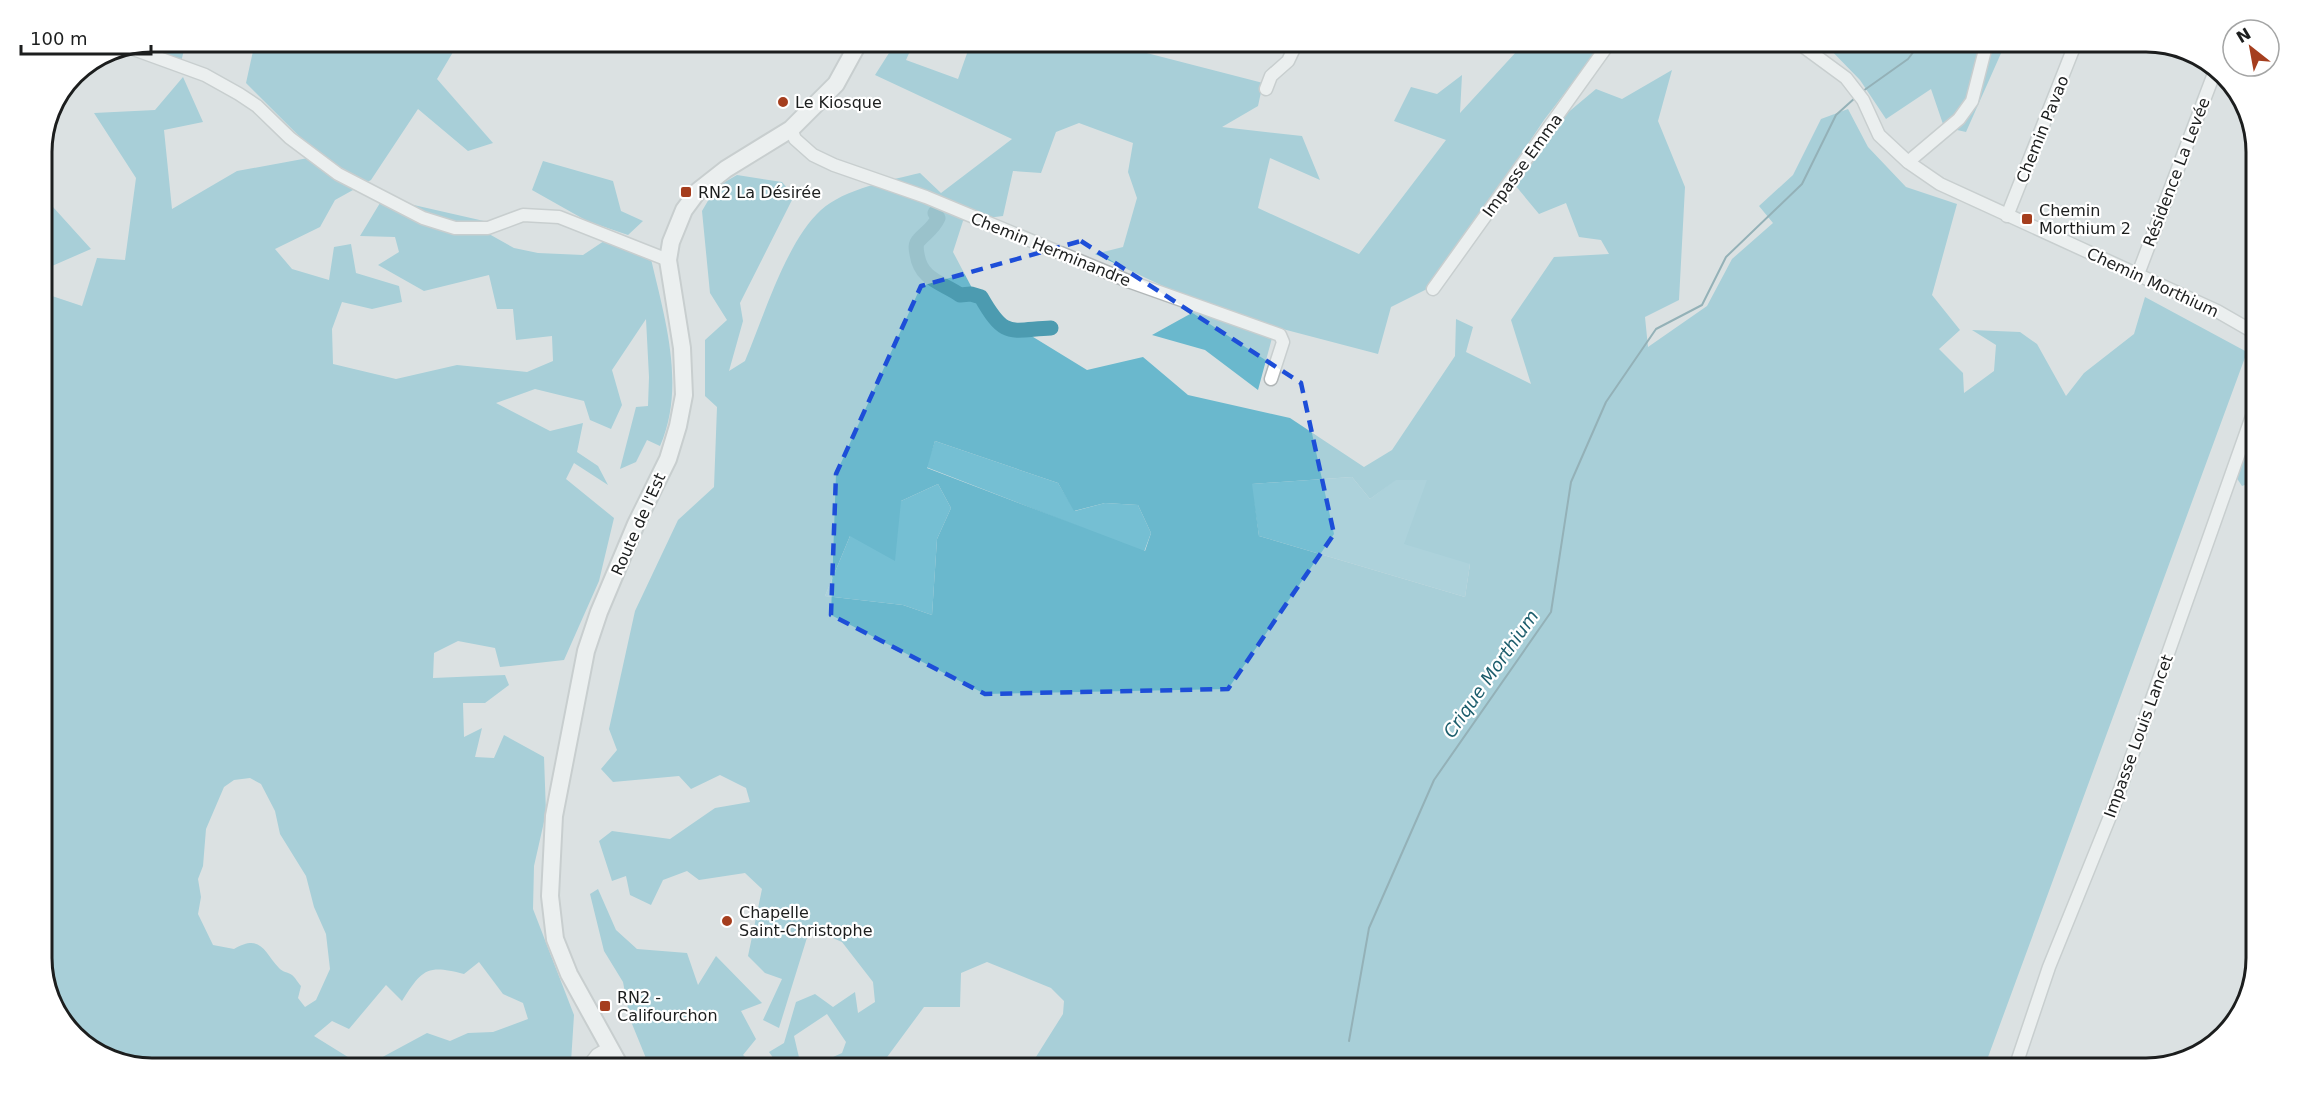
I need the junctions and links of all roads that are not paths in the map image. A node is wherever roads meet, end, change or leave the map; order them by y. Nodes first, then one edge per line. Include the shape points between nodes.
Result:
1 (854, 52) edge
2 (1292, 52) edge
3 (1603, 52) edge
4 (1811, 52) edge
5 (1984, 52) edge
6 (2072, 52) edge
7 (144, 53) edge
8 (2213, 78) edge
9 (1266, 89) dead end
10 (791, 129) junction
11 (1908, 162) junction
12 (2007, 216) junction
13 (668, 260) junction
14 (2138, 274) junction
15 (1433, 289) dead end
16 (2246, 328) edge
17 (1271, 379) dead end
18 (2246, 433) edge
19 (609, 1048) junction
20 (595, 1058) edge
21 (615, 1058) edge
22 (2018, 1058) edge

1 - 10 main road, Route de l'Est via 836,84
2 - 9 street via 1271,76
3 - 15 street, Impasse Emma
4 - 11 street, Chemin Morthium via 1860,95 1879,135
5 - 11 street via 1972,101 1959,119
6 - 12 street, Chemin Pavao
7 - 13 street via 205,75 239,94 338,174 423,218 455,228 488,228 523,215 559,217
8 - 14 street, Résidence La Levée
10 - 13 main road, Route de l'Est via 698,191 676,226
10 - 17 street, Chemin Herminandre via 795,140 834,165 926,197 1128,281 1280,335 1283,342
11 - 12 street, Chemin Morthium via 1940,184
12 - 14 street, Chemin Morthium
13 - 19 main road, Route de l'Est via 682,348 684,395 678,426 668,459 636,524 586,651 554,816 550,896 555,939
14 - 16 street, Chemin Morthium
18 - 22 street, Impasse Louis Lancet via 2113,808 2049,967
19 - 20 street
19 - 21 main road, Route de l'Est

